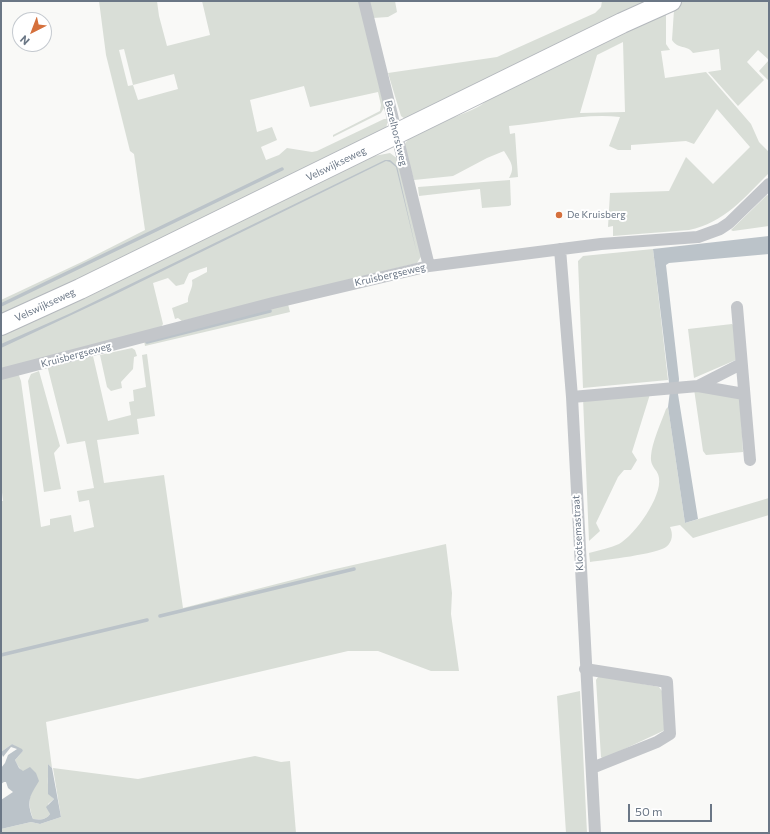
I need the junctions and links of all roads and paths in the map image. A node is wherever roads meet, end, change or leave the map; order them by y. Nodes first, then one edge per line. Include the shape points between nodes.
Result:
1 (364, 1) edge
2 (671, 1) edge
3 (396, 135) junction
4 (769, 184) edge
5 (560, 249) junction
6 (429, 266) junction
7 (737, 307) dead end
8 (1, 325) edge
9 (741, 364) junction
10 (1, 374) edge
11 (698, 386) junction
12 (744, 394) junction
13 (572, 397) junction
14 (750, 460) dead end
15 (585, 669) junction
16 (592, 768) junction
17 (594, 833) edge

1 - 3 street, Bezelhorstweg
2 - 3 main road, Velswijkseweg
3 - 6 street, Bezelhorstweg
3 - 8 main road, Velswijkseweg via 93,283
4 - 5 street, Kruisbergseweg via 729,223 711,233 698,237
5 - 6 street, Kruisbergseweg
5 - 13 street, Klootsemastraat
6 - 10 street, Kruisbergseweg via 273,302
7 - 9 street
9 - 11 street
9 - 12 street
11 - 12 street
11 - 13 street
12 - 14 street
13 - 15 street, Klootsemastraat
15 - 16 street, Klootsemastraat
15 - 16 street via 667,682 670,734 657,742
16 - 17 street, Klootsemastraat

